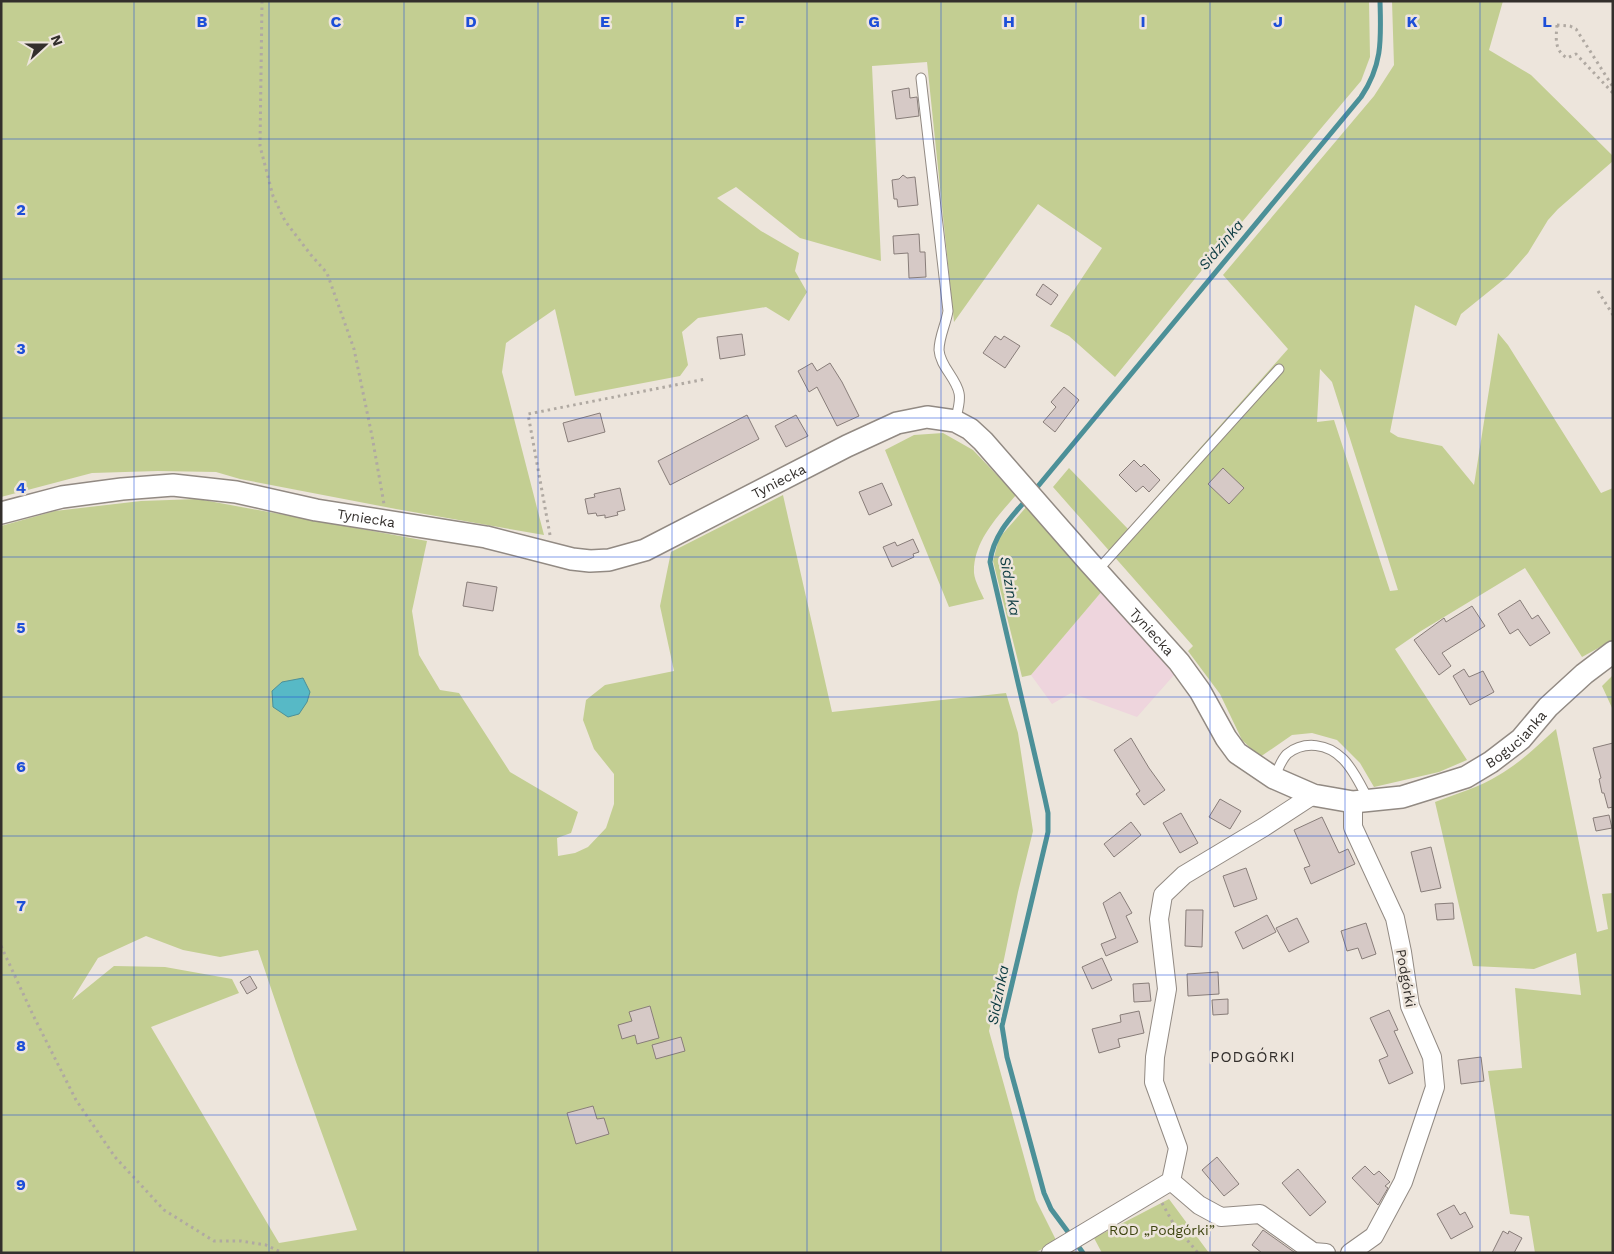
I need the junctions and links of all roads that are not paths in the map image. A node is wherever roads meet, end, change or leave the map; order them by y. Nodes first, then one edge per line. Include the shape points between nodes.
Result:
1 (921, 78) dead end
2 (1279, 368) dead end
3 (955, 421) junction
4 (1, 513) edge
5 (1097, 572) junction
6 (1613, 652) edge
7 (1274, 778) junction
8 (1313, 795) junction
9 (1402, 796) joint
10 (1361, 801) junction
11 (1171, 1181) junction
12 (1055, 1251) edge
13 (1326, 1253) edge
14 (1350, 1253) edge

1 - 3 lane via 948,311 939,352 960,394
2 - 5 lane
3 - 4 street, Tyniecka via 927,417 897,423 645,550 609,560 572,559 486,537 316,510 236,492 173,485 62,497
3 - 5 street, Tyniecka via 983,441
5 - 7 street, Tyniecka via 1179,662 1238,752
6 - 9 street, Bogucianka via 1584,674 1548,707 1521,739 1491,762 1466,777
7 - 8 street, Tyniecka
7 - 10 lane via 1286,755 1299,747 1315,744 1345,761
8 - 10 street, Tyniecka
8 - 11 street via 1184,875 1163,895 1159,918 1166,989 1154,1082 1178,1148
9 - 10 street, Tyniecka
10 - 14 street, Podgórki via 1353,827 1395,918 1410,1006 1432,1057 1435,1087 1403,1182 1374,1236
11 - 12 street
11 - 13 street via 1199,1205 1221,1217 1260,1214 1313,1252

